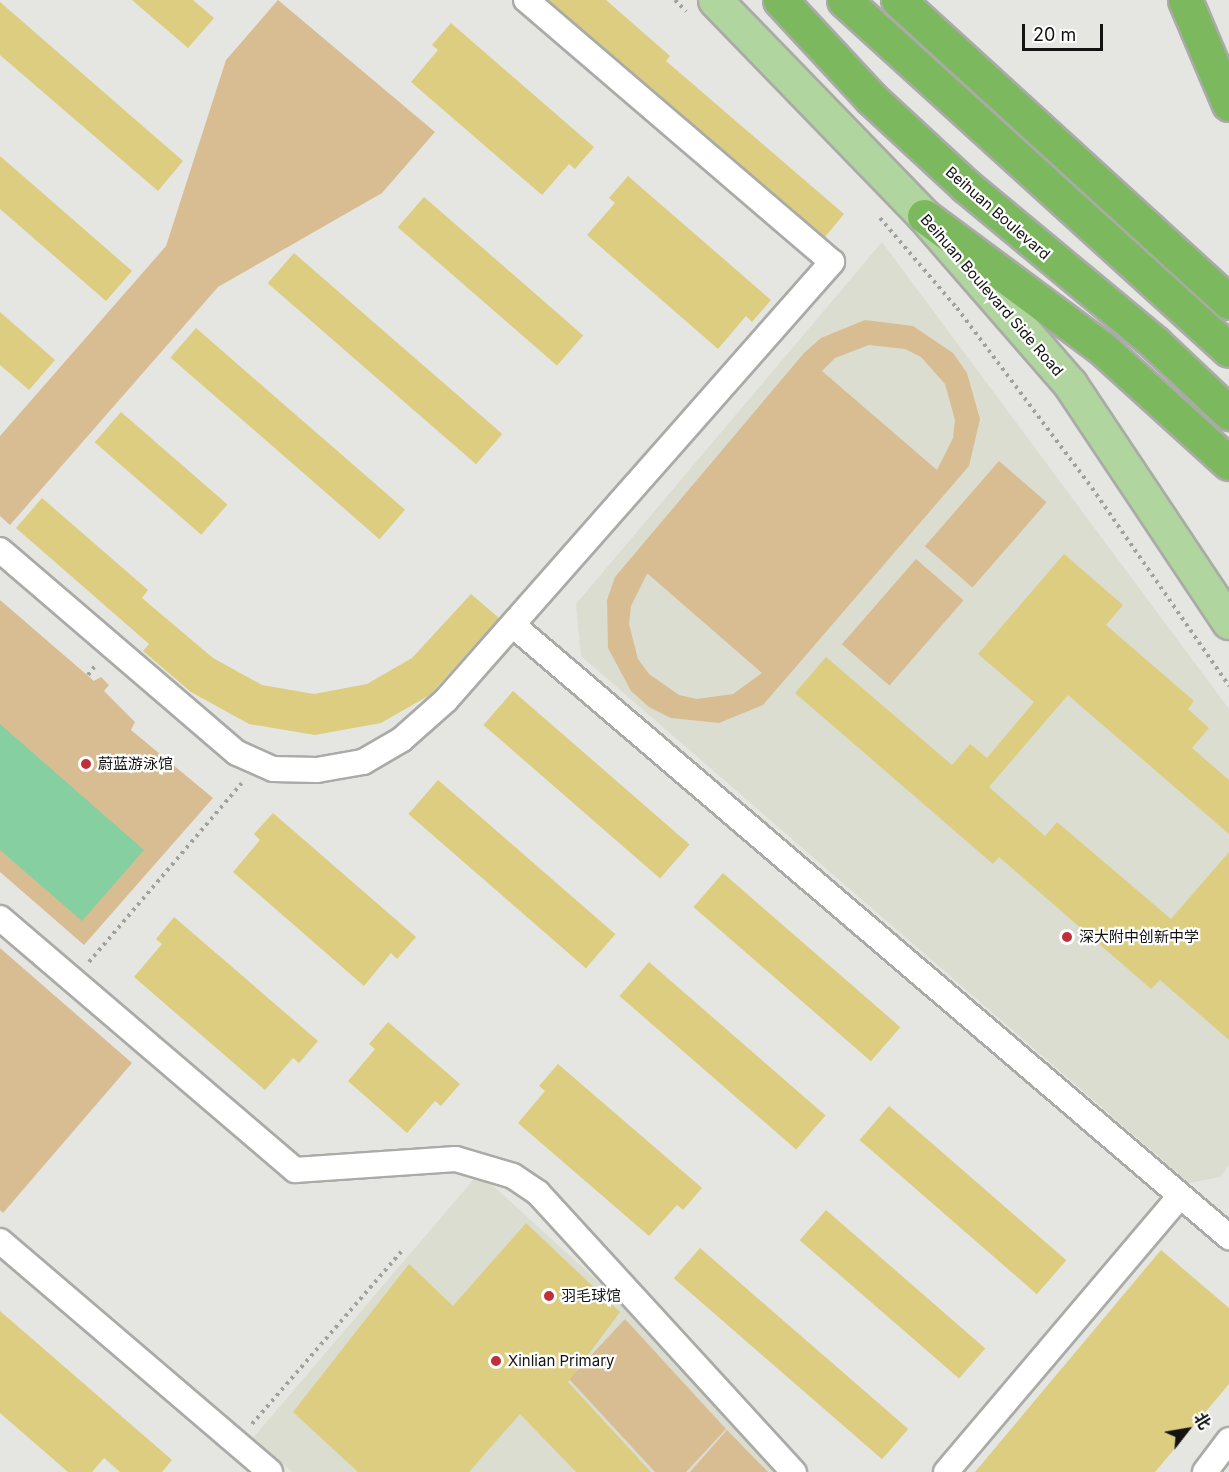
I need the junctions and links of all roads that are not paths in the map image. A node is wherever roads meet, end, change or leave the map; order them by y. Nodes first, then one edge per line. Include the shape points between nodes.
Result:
1 (526, 0) edge
2 (780, 0) edge
3 (844, 0) edge
4 (898, 0) edge
5 (1185, 0) edge
6 (703, 8) edge
7 (1229, 104) edge
8 (924, 216) junction
9 (1229, 302) edge
10 (1229, 350) edge
11 (1229, 413) edge
12 (1229, 463) edge
13 (0, 550) edge
14 (1229, 622) edge
15 (514, 626) junction
16 (0, 918) edge
17 (1180, 1196) junction
18 (1229, 1237) edge
19 (0, 1241) edge
20 (1229, 1440) edge
21 (270, 1472) edge
22 (795, 1472) edge
23 (946, 1472) edge
24 (1205, 1472) edge

1 - 15 street via 832,262
2 - 11 highway, Beihuan Boulevard via 872,99 966,186 1155,344
3 - 10 highway
4 - 9 highway
5 - 7 highway
6 - 8 main road, Beihuan Boulevard Side Road
8 - 12 highway via 1102,348
8 - 14 main road, Beihuan Boulevard Side Road via 1070,384
13 - 15 street via 237,753 273,769 317,771 363,762 401,740 431,714
15 - 17 street
16 - 22 street via 295,1170 456,1159 513,1176 538,1192
17 - 18 street
17 - 23 street
19 - 21 street
20 - 24 street

